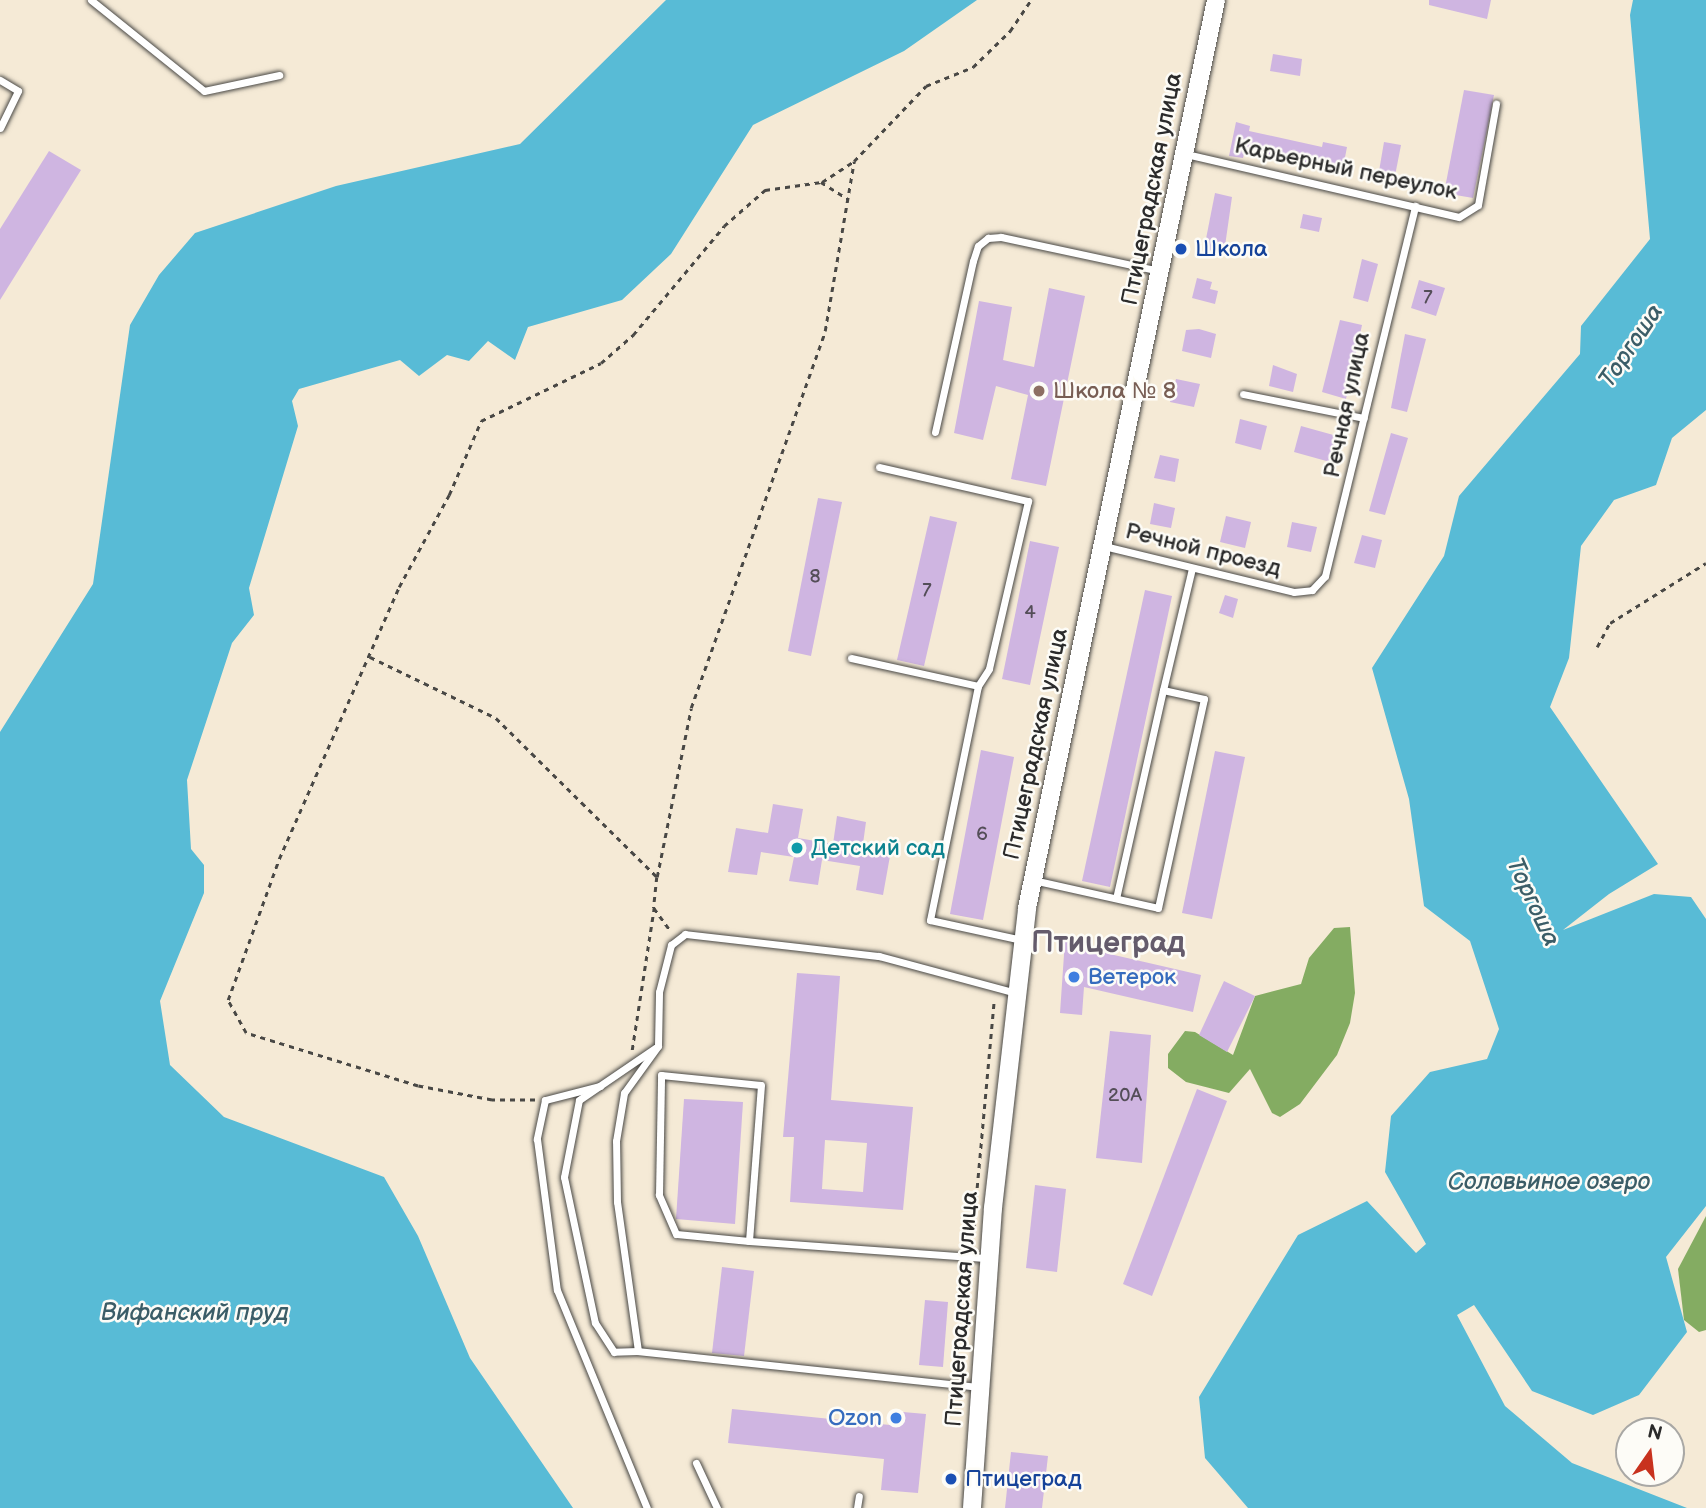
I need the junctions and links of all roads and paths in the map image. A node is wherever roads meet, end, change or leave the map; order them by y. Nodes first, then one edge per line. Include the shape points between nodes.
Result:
1 (90, 0) edge
2 (1031, 0) edge
3 (1216, 0) edge
4 (279, 75) dead end
5 (0, 80) edge
6 (1496, 104) dead end
7 (0, 128) edge
8 (1185, 154) junction
9 (854, 161) junction
10 (821, 182) junction
11 (848, 199) junction
12 (1415, 206) junction
13 (1161, 271) junction
14 (1243, 394) dead end
15 (1364, 418) junction
16 (934, 432) dead end
17 (879, 467) dead end
18 (1103, 546) junction
19 (1706, 563) edge
20 (1192, 568) junction
21 (1294, 592) joint
22 (1597, 647) dead end
23 (369, 656) junction
24 (851, 658) dead end
25 (978, 686) junction
26 (1163, 690) junction
27 (657, 877) junction
28 (1033, 880) junction
29 (1116, 898) junction
30 (654, 908) junction
31 (685, 934) junction
32 (1023, 940) junction
33 (995, 988) junction
34 (1016, 993) junction
35 (658, 1046) junction
36 (628, 1067) junction
37 (600, 1086) junction
38 (545, 1100) junction
39 (749, 1241) junction
40 (971, 1257) junction
41 (989, 1258) junction
42 (638, 1351) junction
43 (980, 1387) junction
44 (696, 1463) dead end
45 (859, 1496) dead end
46 (647, 1508) edge
47 (717, 1508) edge
48 (857, 1508) edge
49 (972, 1508) edge

1 - 4 lane via 204,91
2 - 9 path via 1010,31 973,67 926,86
3 - 8 street, Птицеградская улица
5 - 7 lane via 18,91
6 - 12 lane, Карьерный переулок via 1478,205 1459,217
8 - 12 lane, Карьерный переулок
8 - 13 street, Птицеградская улица
9 - 10 path
9 - 11 path
10 - 11 path
10 - 23 path via 765,190 724,226 633,335 601,363 481,421
11 - 27 path via 825,331 691,708
12 - 15 lane, Речная улица
13 - 16 lane via 988,238 978,246 973,261
13 - 18 street, Птицеградская улица
14 - 15 lane
15 - 21 lane, Речная улица via 1325,576 1312,590
17 - 25 lane via 1028,501 989,669
18 - 20 lane, Речной проезд
18 - 28 street, Птицеградская улица
19 - 22 path via 1610,623
20 - 21 lane, Речной проезд
20 - 26 lane
23 - 27 path via 496,718
23 - 38 path via 279,859 228,1000 246,1033 418,1086 492,1100
24 - 25 lane
25 - 32 lane via 930,920
26 - 29 lane
26 - 29 lane via 1203,699 1158,908
27 - 30 path
28 - 29 lane
28 - 32 street, Птицеградская улица
30 - 31 path via 667,930
30 - 36 path
31 - 33 lane via 879,956
31 - 35 lane via 671,945 659,992
32 - 34 street, Птицеградская улица
33 - 34 lane
33 - 40 path
34 - 41 street, Птицеградская улица
35 - 36 lane
35 - 42 lane via 624,1093 616,1141 617,1202
36 - 37 lane
37 - 38 lane
37 - 42 lane via 579,1100 564,1177 595,1323 614,1352
38 - 46 lane via 537,1139 557,1290
39 - 39 lane via 761,1085 661,1075 659,1195 676,1234
39 - 40 lane
40 - 41 lane
41 - 43 street, Птицеградская улица
42 - 43 lane
43 - 49 street, Птицеградская улица
44 - 47 lane
45 - 48 lane

